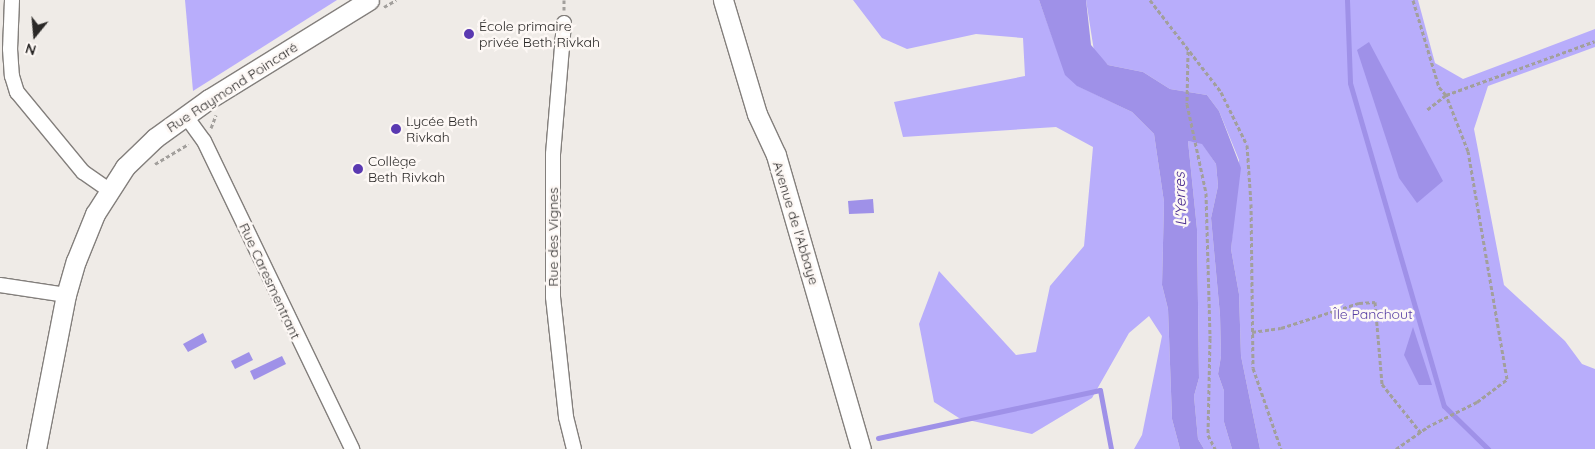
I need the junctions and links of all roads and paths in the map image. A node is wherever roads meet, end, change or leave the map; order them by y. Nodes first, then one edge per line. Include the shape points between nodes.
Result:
1 (12, 0) edge
2 (396, 0) edge
3 (723, 0) edge
4 (1150, 0) edge
5 (1414, 0) edge
6 (374, 5) edge
7 (564, 23) dead end
8 (1595, 41) edge
9 (1188, 51) junction
10 (1446, 95) junction
11 (220, 106) dead end
12 (1427, 110) dead end
13 (185, 115) junction
14 (199, 137) junction
15 (153, 165) dead end
16 (109, 190) junction
17 (0, 285) edge
18 (66, 295) junction
19 (1252, 332) junction
20 (1421, 432) junction
21 (1402, 446) junction
22 (36, 449) edge
23 (352, 449) edge
24 (574, 449) edge
25 (861, 449) edge
26 (1215, 449) edge
27 (1281, 449) edge
28 (1396, 449) edge
29 (1408, 449) edge

1 - 16 street via 10,49 17,92 83,172
2 - 6 path
3 - 25 main road, Avenue de l'Abbaye via 757,114 776,155
4 - 9 path
5 - 10 path via 1439,87
6 - 13 main road, Rue Raymond Poincaré
7 - 24 street, Rue des Vignes via 553,154 553,297 566,417
8 - 10 path
9 - 19 path via 1221,92 1246,144
9 - 26 path via 1187,104 1206,193 1210,338 1208,434
10 - 12 path
10 - 20 path via 1468,151 1507,370 1506,379 1477,402
11 - 14 path via 211,130
13 - 14 street, Rue Caresmentrant
13 - 16 main road, Rue Raymond Poincaré via 125,167
14 - 15 path
14 - 23 street, Rue Caresmentrant via 204,141
16 - 18 main road, Rue Raymond Poincaré via 83,241
17 - 18 street
18 - 22 main road, Rue Raymond Poincaré
19 - 20 path via 1281,328 1360,303 1375,302 1382,384
19 - 27 path via 1253,368
20 - 21 path
21 - 28 path
21 - 29 path

